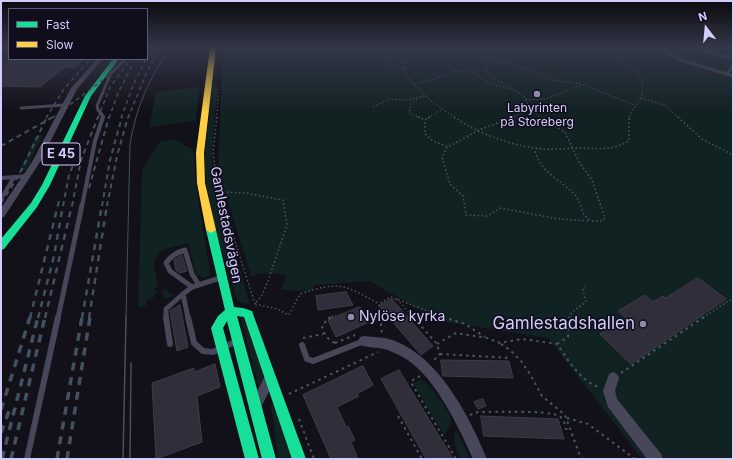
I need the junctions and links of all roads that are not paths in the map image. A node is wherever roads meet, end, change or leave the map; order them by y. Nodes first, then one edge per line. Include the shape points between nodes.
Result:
1 (90, 69) edge
2 (100, 69) edge
3 (108, 69) edge
4 (115, 69) edge
5 (211, 69) edge
6 (712, 69) edge
7 (730, 69) edge
8 (727, 74) junction
9 (733, 76) edge
10 (64, 105) junction
11 (21, 108) dead end
12 (28, 176) junction
13 (14, 177) junction
14 (1, 178) edge
15 (1, 199) edge
16 (1, 215) edge
17 (1, 232) edge
18 (1, 246) edge
19 (222, 278) junction
20 (198, 285) junction
21 (192, 287) junction
22 (183, 294) junction
23 (230, 312) junction
24 (237, 341) junction
25 (364, 341) joint
26 (170, 344) dead end
27 (302, 346) dead end
28 (223, 348) junction
29 (270, 378) junction
30 (611, 383) road end
31 (254, 408) junction
32 (27, 459) edge
33 (252, 459) edge
34 (269, 459) edge
35 (299, 459) edge
36 (480, 459) edge
37 (656, 459) edge

1 - 10 street
2 - 17 main road, E 45 via 78,98 41,176
3 - 18 main road, E 45 via 88,96 46,186
4 - 32 lane via 97,106 103,116 86,179
5 - 19 main road, Gamlestadsvägen via 200,166 204,199
6 - 8 lane
7 - 8 lane
8 - 9 lane
10 - 11 lane
10 - 12 street
12 - 13 lane
12 - 16 street
13 - 14 lane
13 - 15 lane
19 - 20 lane
19 - 23 main road, Gamlestadsvägen
20 - 21 lane
20 - 21 lane via 192,274 187,252 178,251 166,262 167,268 188,281
21 - 22 lane
22 - 26 lane via 166,309
22 - 28 lane via 194,343 198,350 210,352
23 - 24 main road, Gamlestadsvägen
23 - 28 main road via 223,316 217,328
23 - 29 main road via 240,310 248,314
24 - 28 lane
24 - 31 main road, Gamlestadsvägen
25 - 27 lane via 313,361 308,359
25 - 36 street via 394,346 404,351 427,371 457,411
28 - 33 main road
29 - 31 street
29 - 35 main road
30 - 37 street via 608,394 612,403
31 - 34 main road, Gamlestadsvägen

